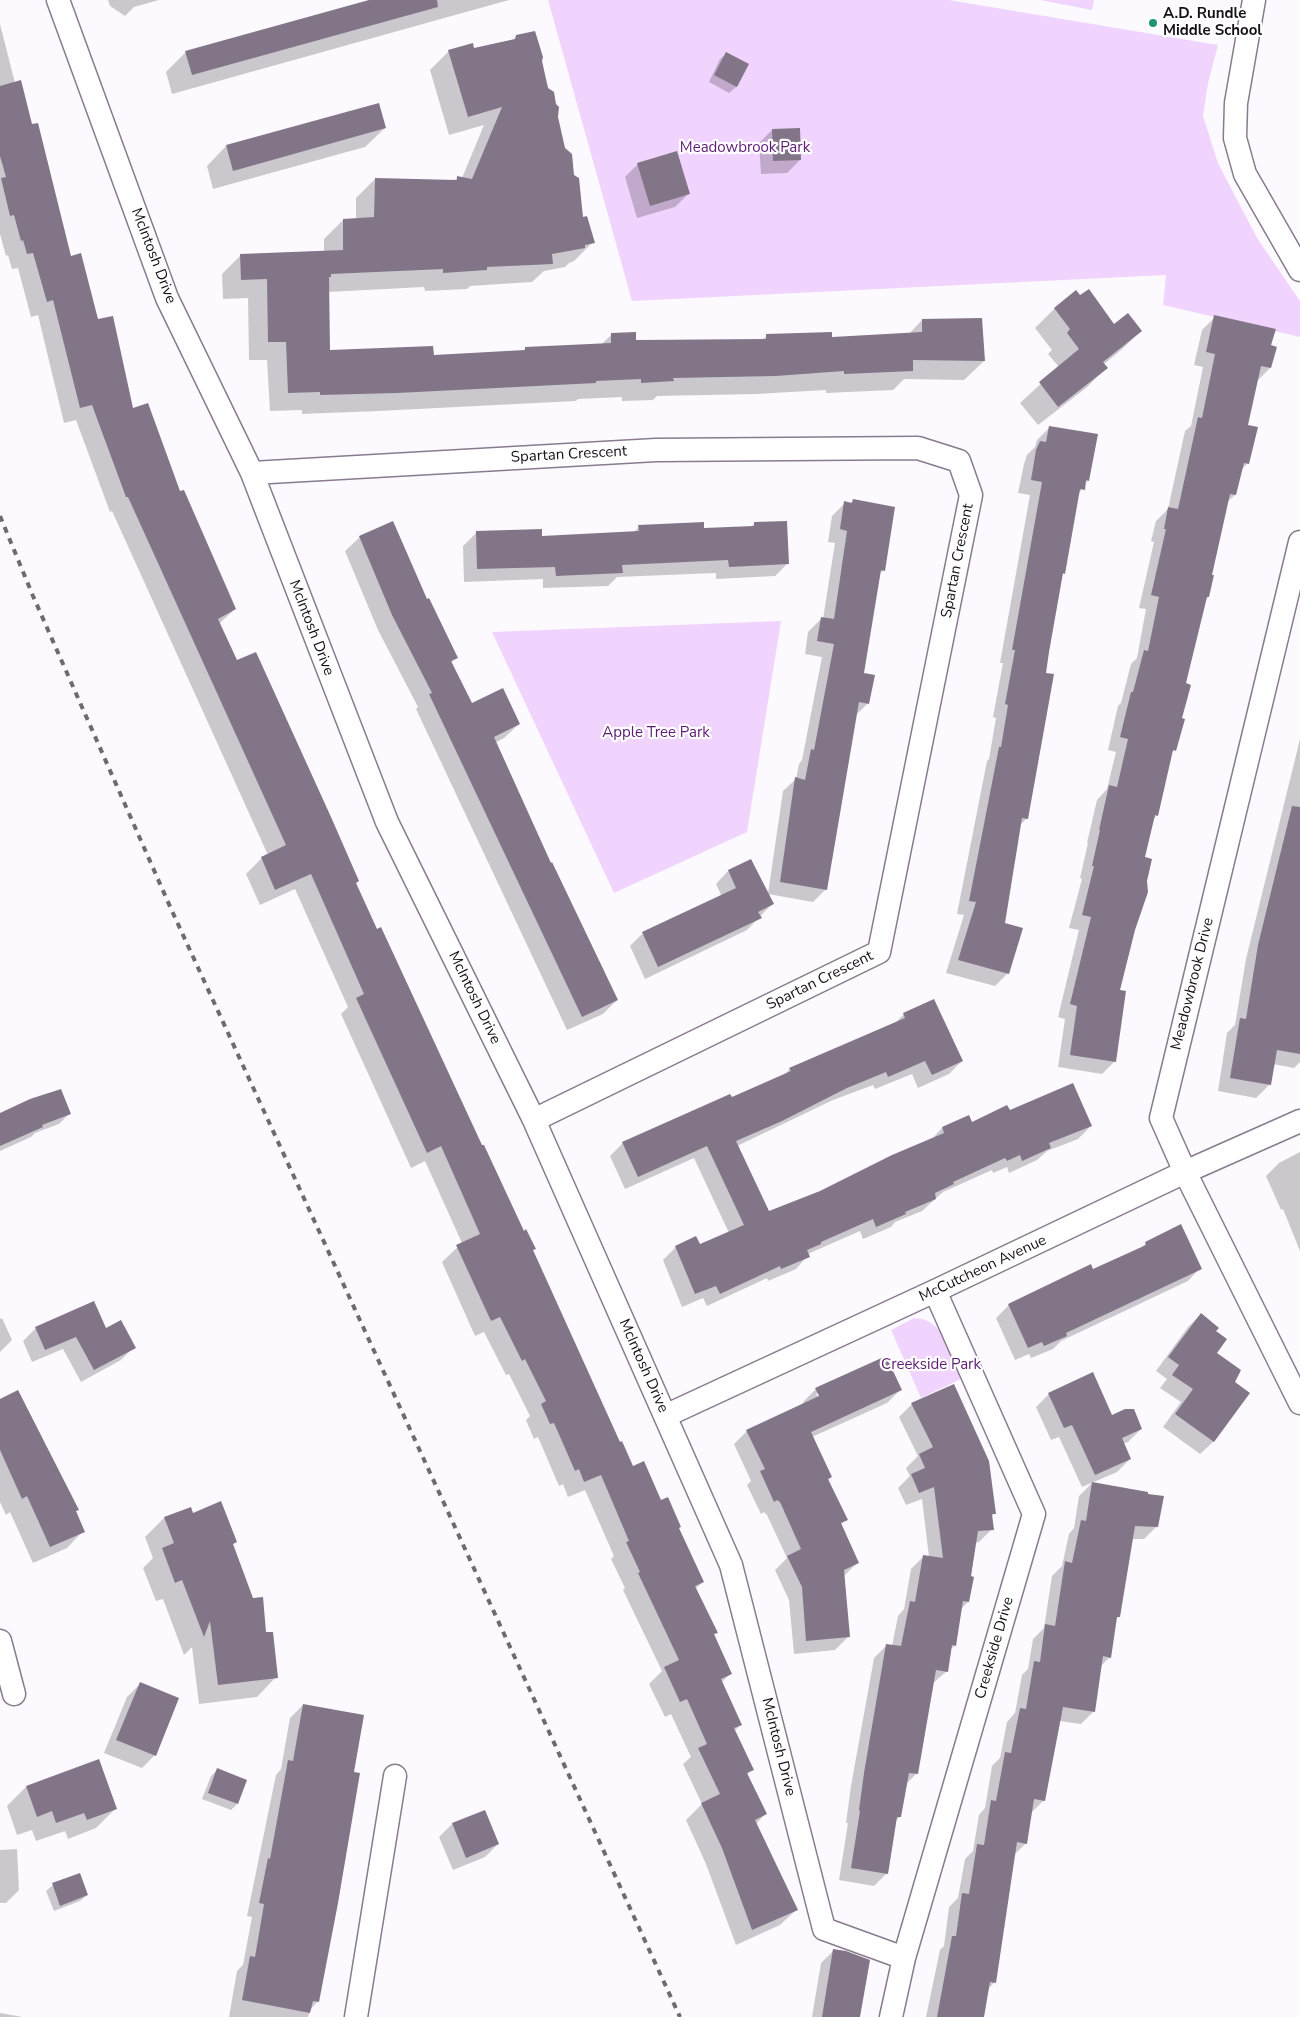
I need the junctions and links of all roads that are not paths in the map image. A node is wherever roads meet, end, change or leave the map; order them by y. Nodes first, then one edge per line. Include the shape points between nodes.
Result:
1 (58, 0) edge
2 (1254, 0) edge
3 (1300, 270) edge
4 (252, 473) junction
5 (1300, 542) edge
6 (534, 1120) junction
7 (1300, 1121) edge
8 (1185, 1172) junction
9 (935, 1292) junction
10 (1300, 1403) edge
11 (665, 1416) junction
12 (0, 1641) edge
13 (14, 1694) dead end
14 (395, 1776) dead end
15 (904, 1958) junction
16 (356, 2017) edge
17 (890, 2017) edge

1 - 4 street, McIntosh Drive via 167,298
2 - 3 street via 1236,102 1235,138 1245,174
4 - 6 street, McIntosh Drive via 387,822
4 - 6 street, Spartan Crescent via 656,450 918,448 959,461 971,495 879,952
5 - 8 street, Meadowbrook Drive via 1161,1118
6 - 11 street, McIntosh Drive
7 - 8 street, McCutcheon Avenue
8 - 9 street, McCutcheon Avenue
8 - 10 street, Meadowbrook Drive
9 - 11 street, McCutcheon Avenue
9 - 15 street, Creekside Drive via 1034,1514
11 - 15 street, McIntosh Drive via 731,1564 824,1929
12 - 13 street
14 - 16 street
15 - 17 street, Creekside Drive

